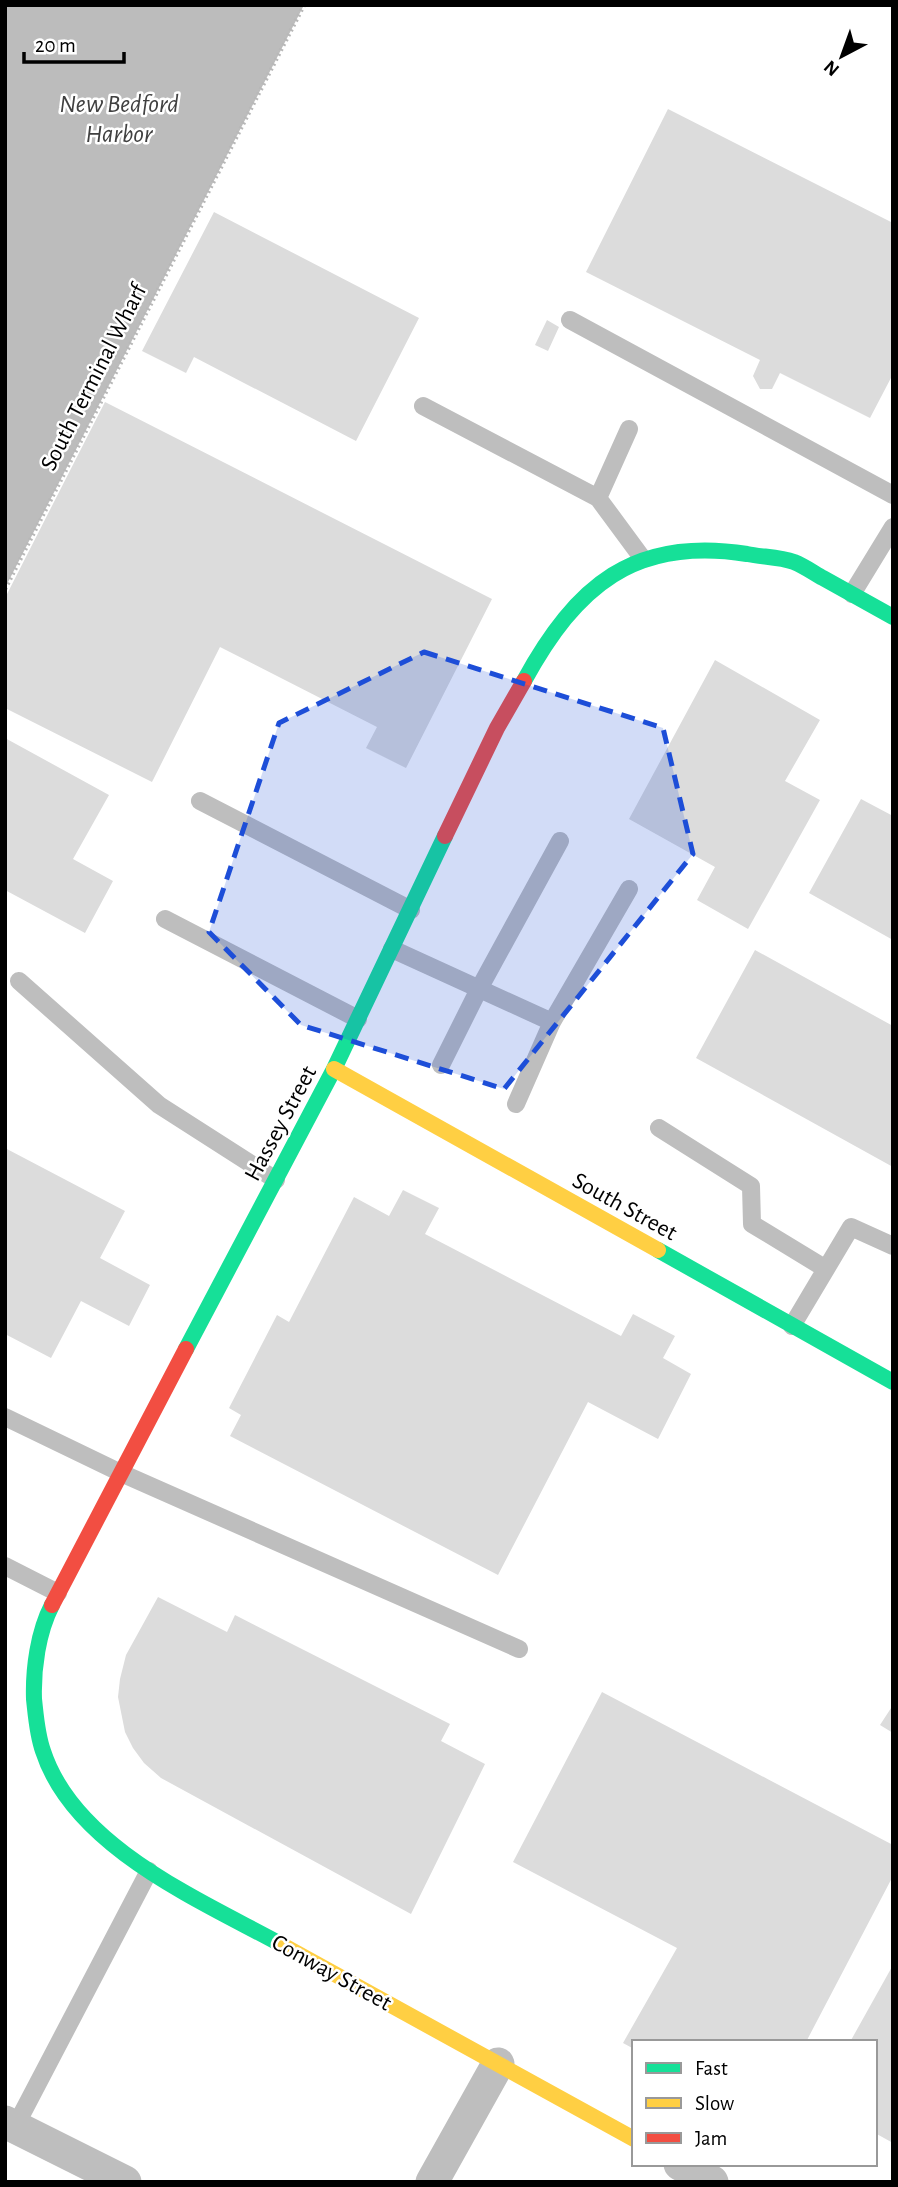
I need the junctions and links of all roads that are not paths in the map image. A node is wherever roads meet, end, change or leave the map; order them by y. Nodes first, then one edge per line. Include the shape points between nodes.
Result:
1 (570, 320) dead end
2 (423, 406) dead end
3 (629, 429) dead end
4 (893, 495) edge
5 (598, 498) junction
6 (893, 527) edge
7 (643, 559) junction
8 (852, 594) junction
9 (893, 617) edge
10 (200, 801) dead end
11 (560, 841) dead end
12 (629, 889) dead end
13 (411, 910) junction
14 (165, 919) dead end
15 (392, 949) junction
16 (19, 981) dead end
17 (479, 989) junction
18 (358, 1019) junction
19 (552, 1022) junction
20 (441, 1065) dead end
21 (334, 1069) junction
22 (516, 1104) dead end
23 (659, 1128) dead end
24 (276, 1180) junction
25 (893, 1246) edge
26 (826, 1269) junction
27 (792, 1326) junction
28 (893, 1382) edge
29 (6, 1419) edge
30 (121, 1473) junction
31 (5, 1566) edge
32 (58, 1593) junction
33 (519, 1649) dead end
34 (54, 1776) joint
35 (149, 1871) junction
36 (498, 2064) junction
37 (10, 2125) edge
38 (632, 2138) edge
39 (684, 2166) edge
40 (125, 2182) edge
41 (432, 2182) edge
42 (712, 2182) edge

1 - 4 lane
2 - 5 lane
3 - 5 lane
5 - 7 lane
6 - 8 lane
7 - 8 street, Hassey Street via 713,549 794,562
7 - 13 street, Hassey Street via 593,590 542,646 497,728
8 - 9 street, Hassey Street
10 - 13 lane
11 - 17 lane
12 - 19 lane
13 - 15 street, Hassey Street
14 - 18 lane
15 - 17 lane
15 - 18 street, Hassey Street
16 - 24 lane via 159,1105
17 - 19 lane
17 - 20 lane
18 - 21 street, Hassey Street
19 - 22 lane
21 - 24 street, Hassey Street
21 - 27 street, South Street
23 - 26 lane via 751,1186 752,1224
24 - 30 street, Hassey Street
25 - 26 lane via 851,1227
26 - 27 lane
27 - 28 street, South Street
29 - 30 lane
30 - 32 street, Hassey Street
30 - 33 lane
31 - 32 lane
32 - 34 street, Hassey Street via 45,1618 33,1695 38,1729
34 - 35 street, Conway Street via 83,1818
35 - 36 street, Conway Street
35 - 37 lane
36 - 38 street, Conway Street
36 - 41 street
37 - 40 street
39 - 42 street

